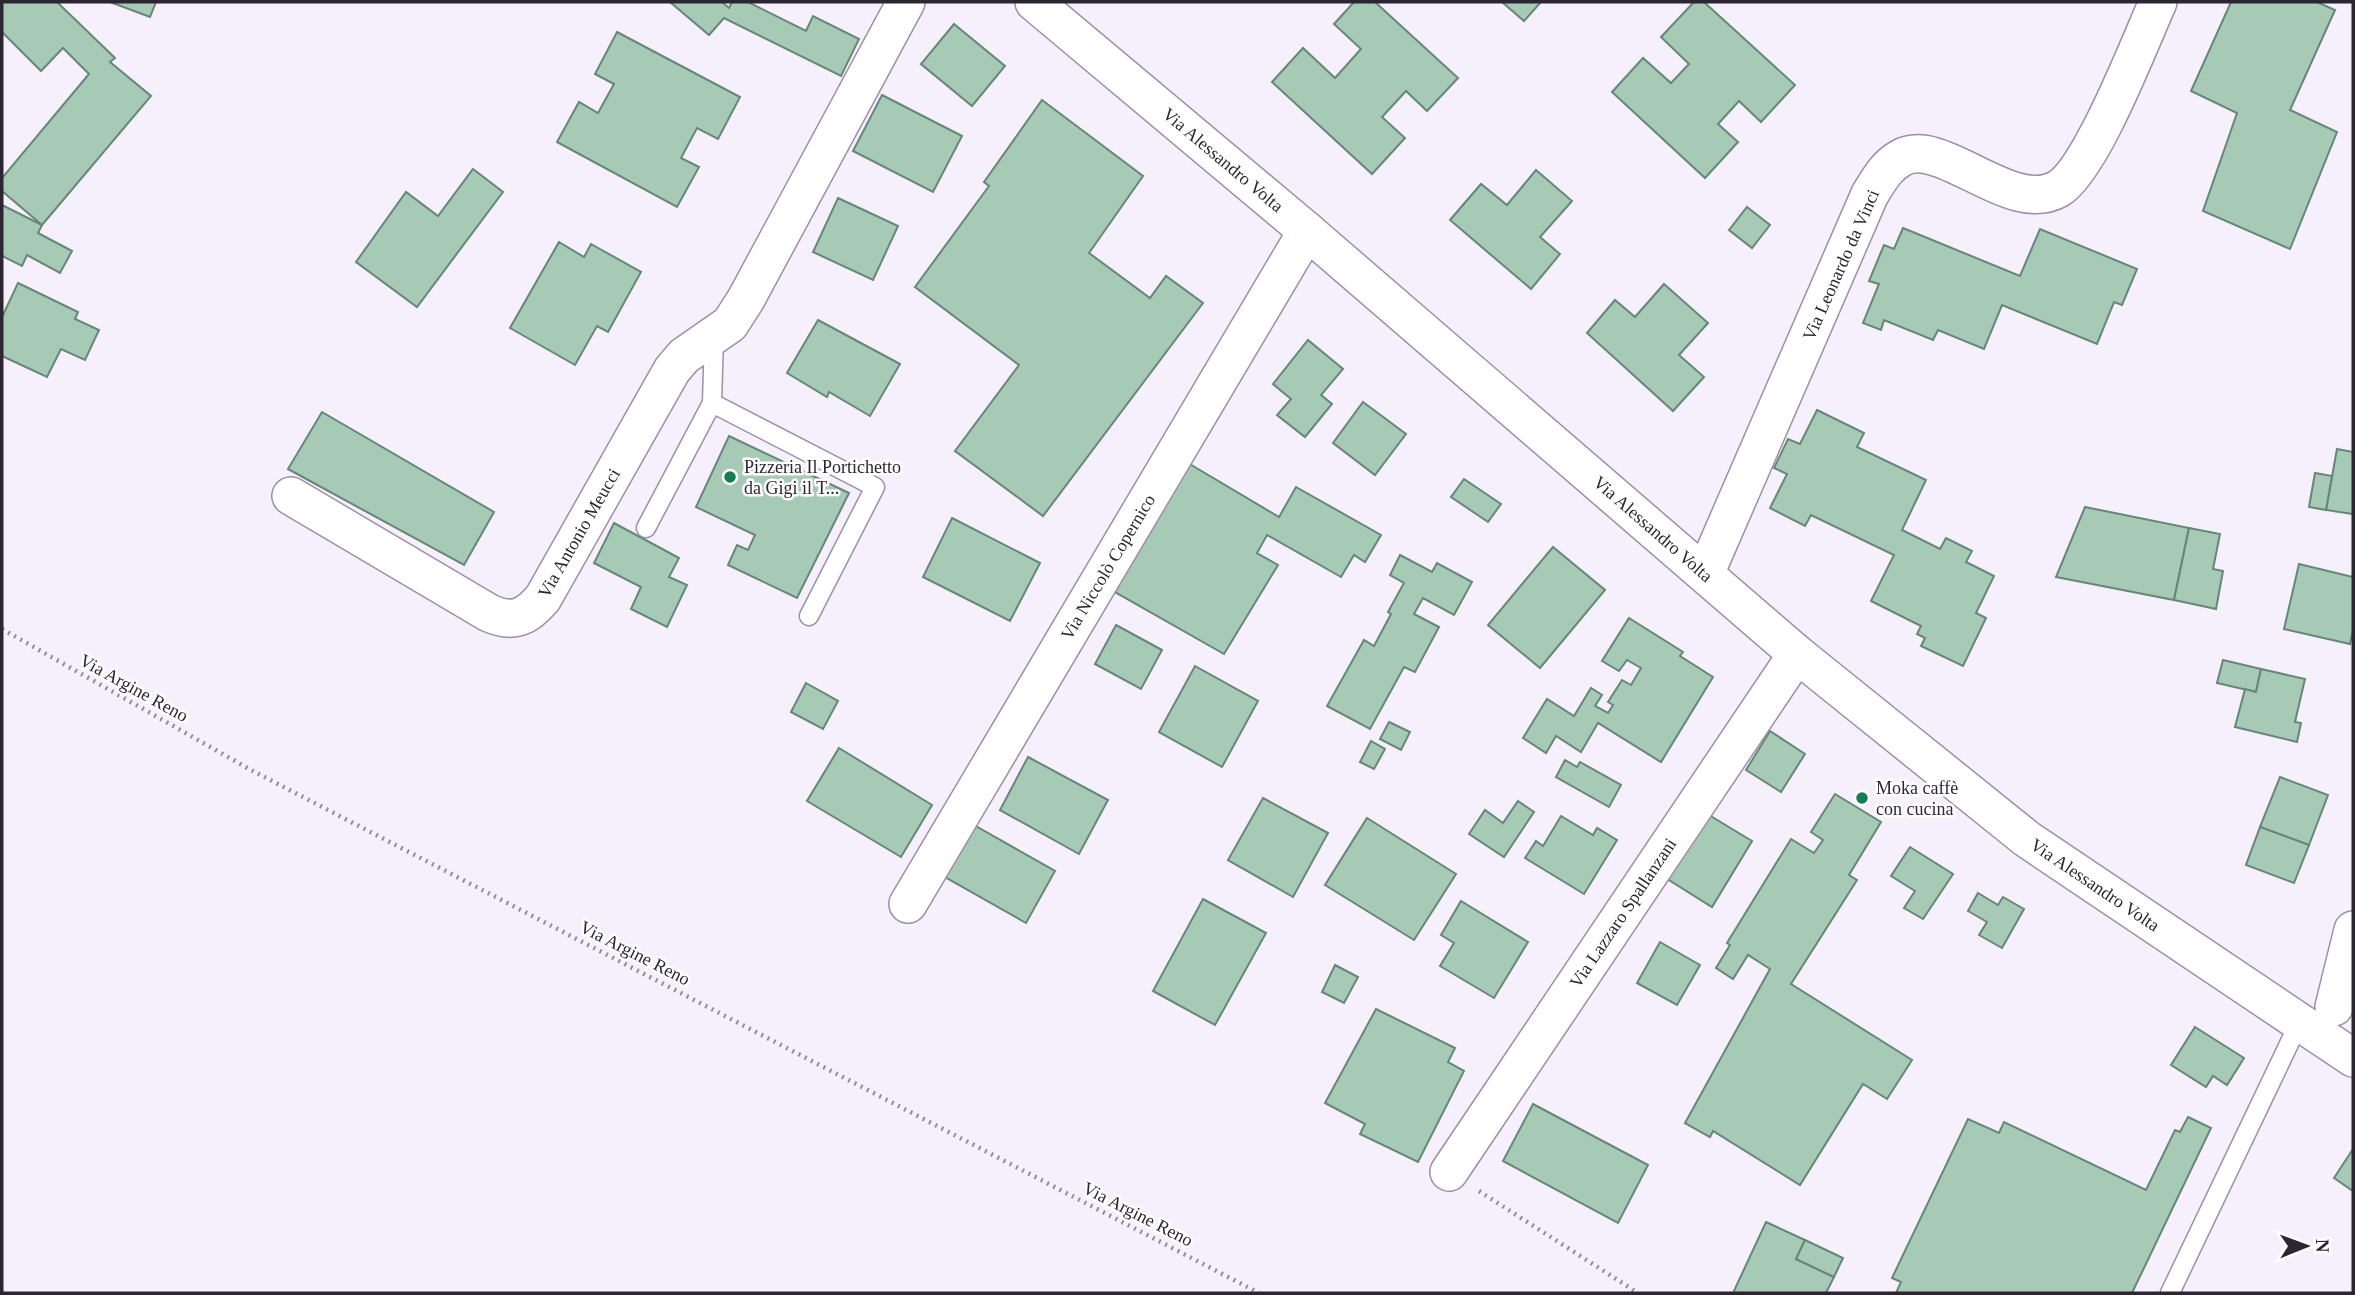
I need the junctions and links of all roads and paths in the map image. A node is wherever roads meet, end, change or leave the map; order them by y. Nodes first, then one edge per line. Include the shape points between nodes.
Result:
1 (906, 2) edge
2 (1034, 2) edge
3 (2158, 2) edge
4 (1307, 230) junction
5 (715, 336) junction
6 (712, 403) junction
7 (290, 496) dead end
8 (646, 528) dead end
9 (1705, 574) junction
10 (809, 616) dead end
11 (2, 629) edge
12 (1797, 654) junction
13 (908, 904) dead end
14 (2353, 930) edge
15 (2334, 1007) dead end
16 (2299, 1023) junction
17 (2353, 1058) edge
18 (1449, 1172) joint
19 (1259, 1293) edge
20 (1638, 1293) edge
21 (2170, 1293) edge

1 - 5 street, Via Antonio Meucci via 746,299 730,324
2 - 4 street, Via Alessandro Volta
3 - 9 street, Via Leonardo da Vinci via 2090,148 2059,189 2040,196 2022,195 1925,156 1903,156 1884,172 1870,194
4 - 9 street, Via Alessandro Volta
4 - 13 street, Via Niccolò Copernico
5 - 6 lane
5 - 7 street, Via Antonio Meucci via 684,356 672,370 544,598 521,619 489,613
6 - 8 lane
6 - 10 lane via 875,487
9 - 12 street, Via Alessandro Volta
11 - 19 path, Via Argine Reno via 251,770
12 - 16 street, Via Alessandro Volta via 2026,839
12 - 18 street, Via Lazzaro Spallanzani
14 - 15 street
16 - 17 street, Via Alessandro Volta
16 - 21 lane
18 - 20 path

